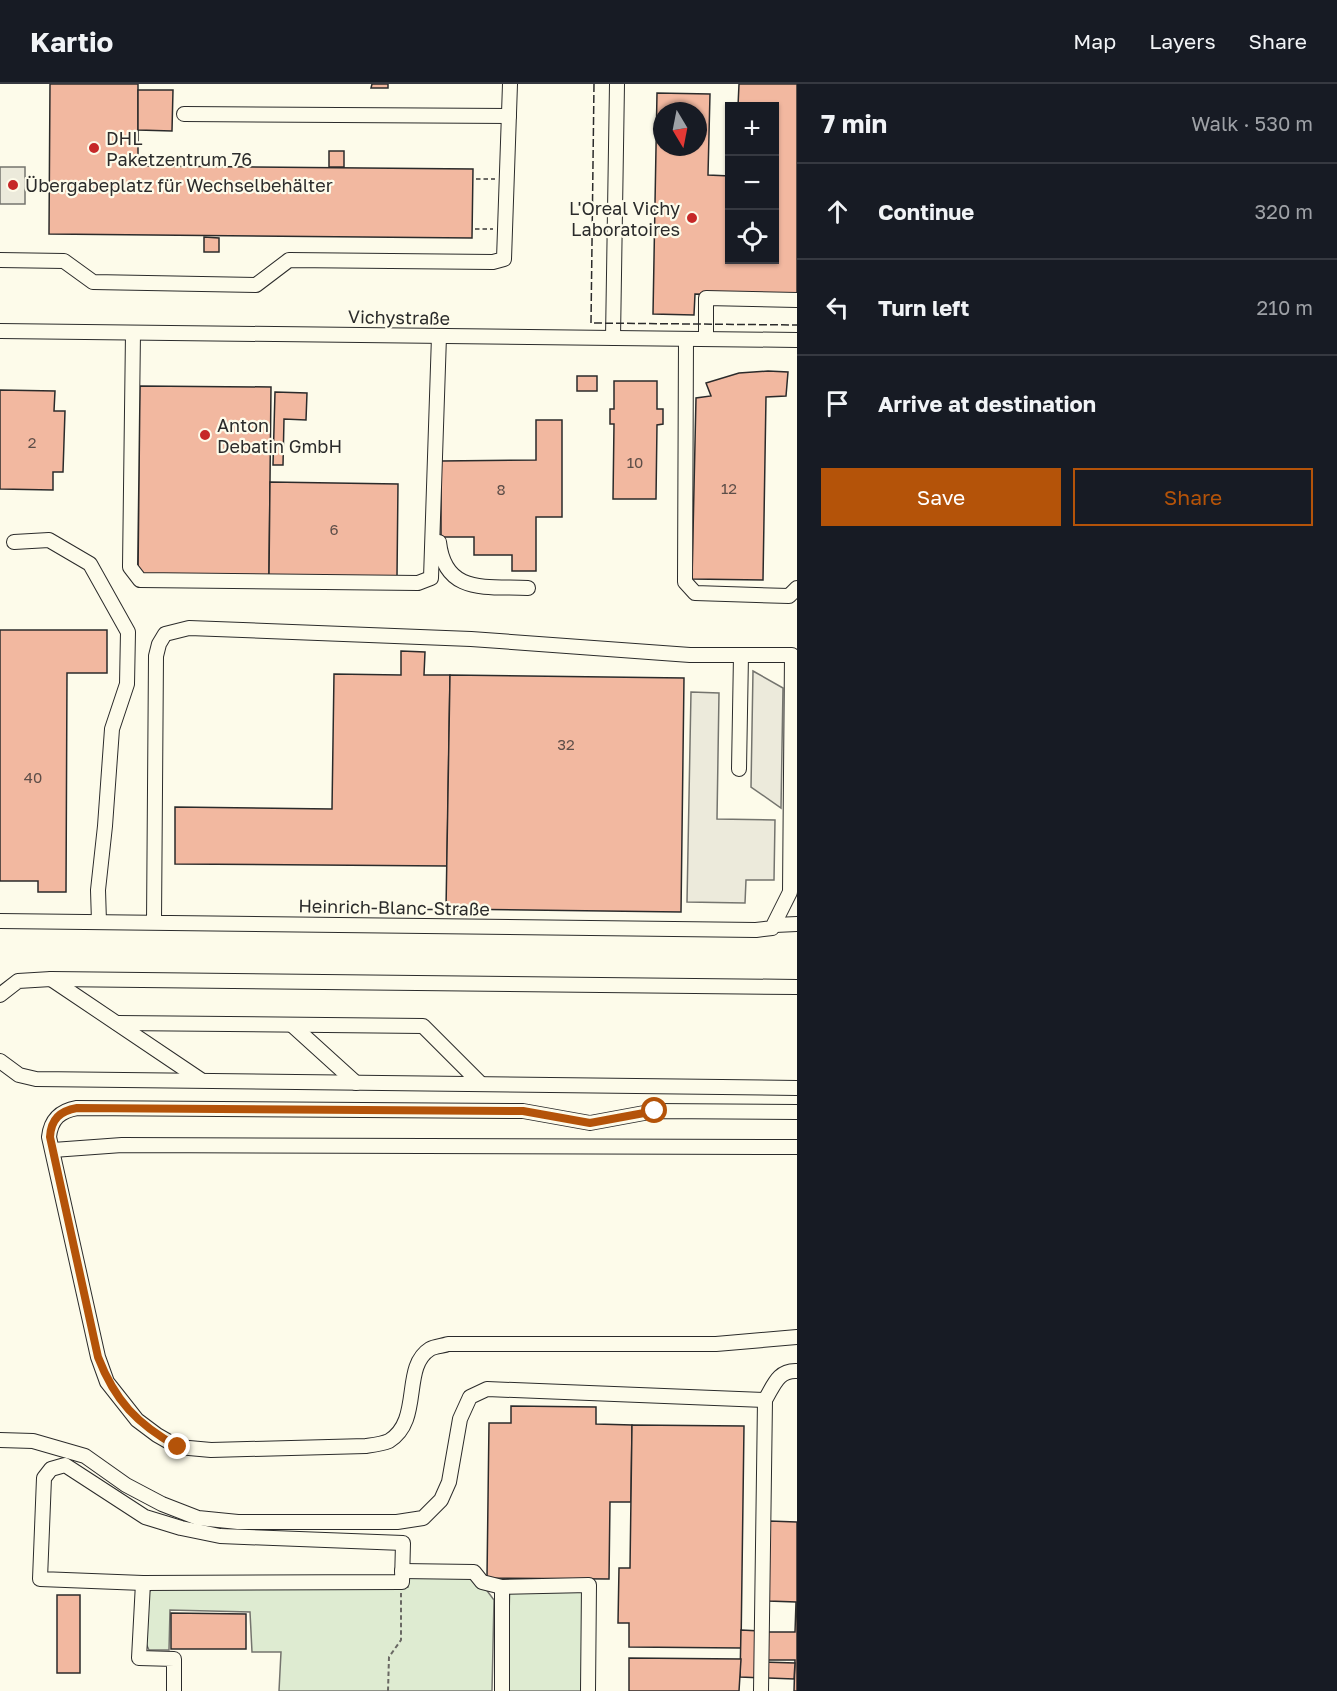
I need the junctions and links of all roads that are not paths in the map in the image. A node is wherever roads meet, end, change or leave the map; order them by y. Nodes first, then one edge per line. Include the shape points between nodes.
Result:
1 (510, 84) edge
2 (616, 84) edge
3 (184, 114) dead end
4 (509, 117) junction
5 (0, 260) edge
6 (797, 300) edge
7 (0, 331) edge
8 (133, 333) junction
9 (443, 336) junction
10 (613, 338) junction
11 (686, 339) junction
12 (706, 339) junction
13 (797, 340) edge
14 (14, 542) dead end
15 (528, 588) dead end
16 (797, 588) edge
17 (741, 655) junction
18 (739, 769) dead end
19 (777, 919) junction
20 (0, 921) edge
21 (99, 922) junction
22 (154, 922) junction
23 (797, 924) edge
24 (51, 980) junction
25 (797, 987) edge
26 (0, 995) edge
27 (117, 1023) junction
28 (292, 1025) junction
29 (0, 1061) edge
30 (202, 1081) junction
31 (356, 1083) junction
32 (481, 1084) junction
33 (797, 1088) edge
34 (797, 1112) edge
35 (797, 1147) edge
36 (53, 1150) junction
37 (797, 1337) edge
38 (797, 1371) edge
39 (765, 1400) junction
40 (0, 1440) edge
41 (402, 1576) junction
42 (143, 1583) junction
43 (502, 1587) junction
44 (174, 1691) edge
45 (502, 1691) edge
46 (588, 1691) edge
47 (761, 1691) edge

1 - 4 street
2 - 10 street
3 - 4 street
4 - 5 street via 504,259 494,262 289,260 256,285 93,282 64,261
6 - 12 street via 706,298
7 - 8 street, Vichystraße
8 - 9 street, Vichystraße
8 - 9 street via 130,567 140,580 418,583 431,578
9 - 10 street, Vichystraße
9 - 15 street via 441,559 457,580 474,585
10 - 11 street, Vichystraße
11 - 12 street, Vichystraße
11 - 16 street via 685,582 695,593 789,596
12 - 13 street, Vichystraße
14 - 21 street via 49,540 90,564 128,632 127,684 112,729 98,890
17 - 18 street
17 - 19 street via 792,655 790,892
17 - 22 street via 189,628 165,634 156,656
19 - 22 street, Heinrich-Blanc-Straße via 772,928 756,930
19 - 23 street, Heinrich-Blanc-Straße
20 - 21 street, Heinrich-Blanc-Straße
21 - 22 street, Heinrich-Blanc-Straße
24 - 25 street
24 - 26 street via 18,981
24 - 27 street
27 - 28 street
27 - 30 street
28 - 31 street
28 - 32 street via 423,1026
29 - 30 street via 19,1075 36,1079
30 - 31 street
31 - 32 street
32 - 33 street
34 - 36 street via 655,1111 590,1123 523,1111 77,1108 64,1110 55,1118 50,1137
35 - 36 street via 122,1145
36 - 37 street via 98,1357 107,1382 137,1420 178,1447 354,1447 387,1442 401,1431 408,1414 417,1363 430,1349 448,1344 716,1344
38 - 39 street via 781,1374
39 - 40 street via 488,1389 470,1397 460,1419 449,1482 441,1500 423,1518 397,1522 238,1522 198,1518 126,1485 85,1456 33,1441
39 - 47 street
41 - 42 street
41 - 42 street via 403,1543 220,1536 145,1517 65,1465 51,1469 44,1478 40,1579
41 - 43 street via 474,1572 482,1582
42 - 44 street via 139,1658 174,1659
43 - 45 street
43 - 46 street via 589,1585

